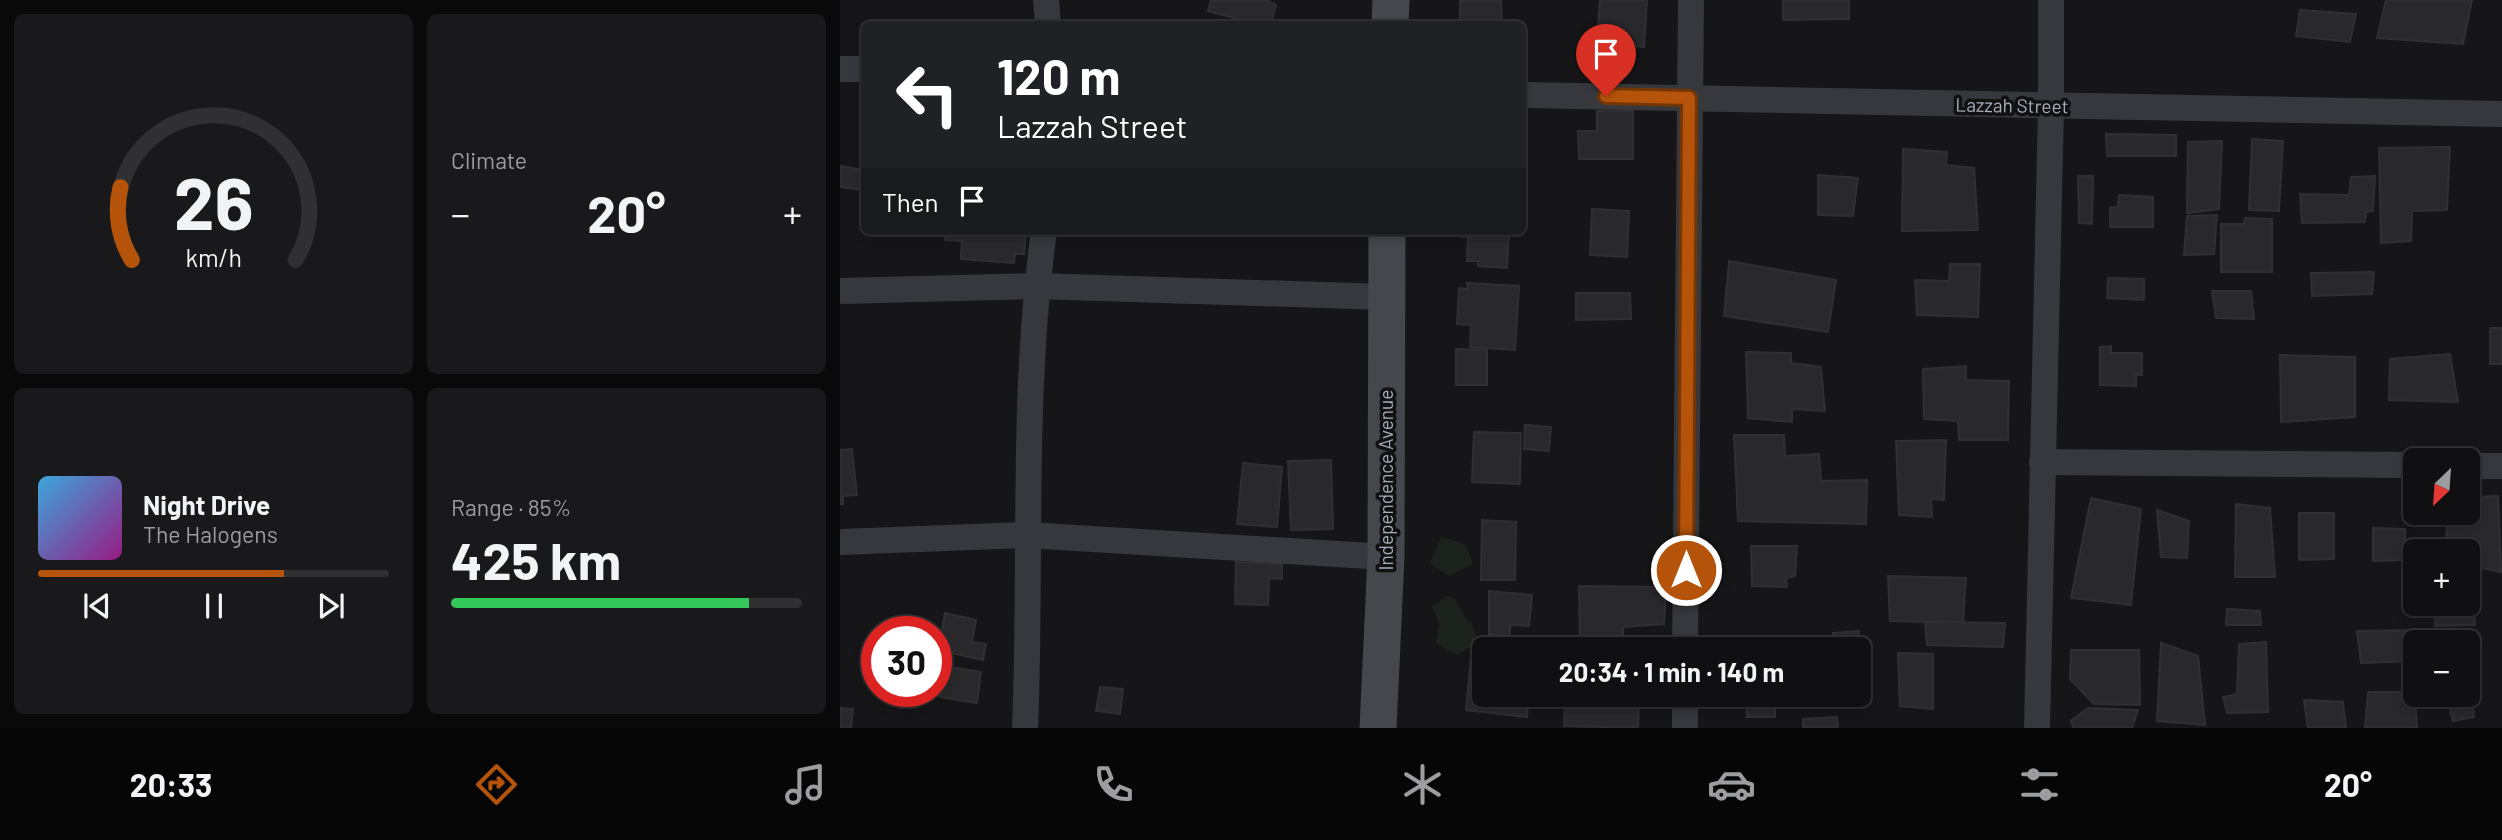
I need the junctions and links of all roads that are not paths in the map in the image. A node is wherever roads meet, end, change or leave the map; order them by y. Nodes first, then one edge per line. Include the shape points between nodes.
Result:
1 (1046, 0) edge
2 (1391, 0) edge
3 (1691, 0) edge
4 (2051, 0) edge
5 (1048, 21) edge
6 (1390, 21) edge
7 (840, 69) edge
8 (861, 69) edge
9 (1526, 95) edge
10 (1689, 98) junction
11 (2051, 106) junction
12 (2502, 114) edge
13 (1043, 235) edge
14 (1387, 235) edge
15 (1037, 286) junction
16 (840, 291) edge
17 (1385, 297) junction
18 (2042, 461) junction
19 (2403, 465) edge
20 (2480, 466) edge
21 (2502, 466) edge
22 (1027, 535) junction
23 (840, 542) edge
24 (1386, 557) junction
25 (1685, 637) edge
26 (1685, 707) edge
27 (1025, 728) edge
28 (1378, 728) edge
29 (1685, 728) edge
30 (2036, 728) edge

1 - 5 street
2 - 6 street
3 - 10 street
4 - 11 street
7 - 8 street
9 - 10 street, Lazzah Street
10 - 11 street, Lazzah Street
10 - 25 street
11 - 12 street, Lazzah Street
11 - 18 street
13 - 15 street
14 - 17 street, Independence Avenue
15 - 16 street
15 - 17 street
15 - 22 street
17 - 24 street, Independence Avenue
18 - 19 street
18 - 30 street
20 - 21 street
22 - 23 street
22 - 24 street
22 - 27 street
24 - 28 street, Independence Avenue
26 - 29 street

